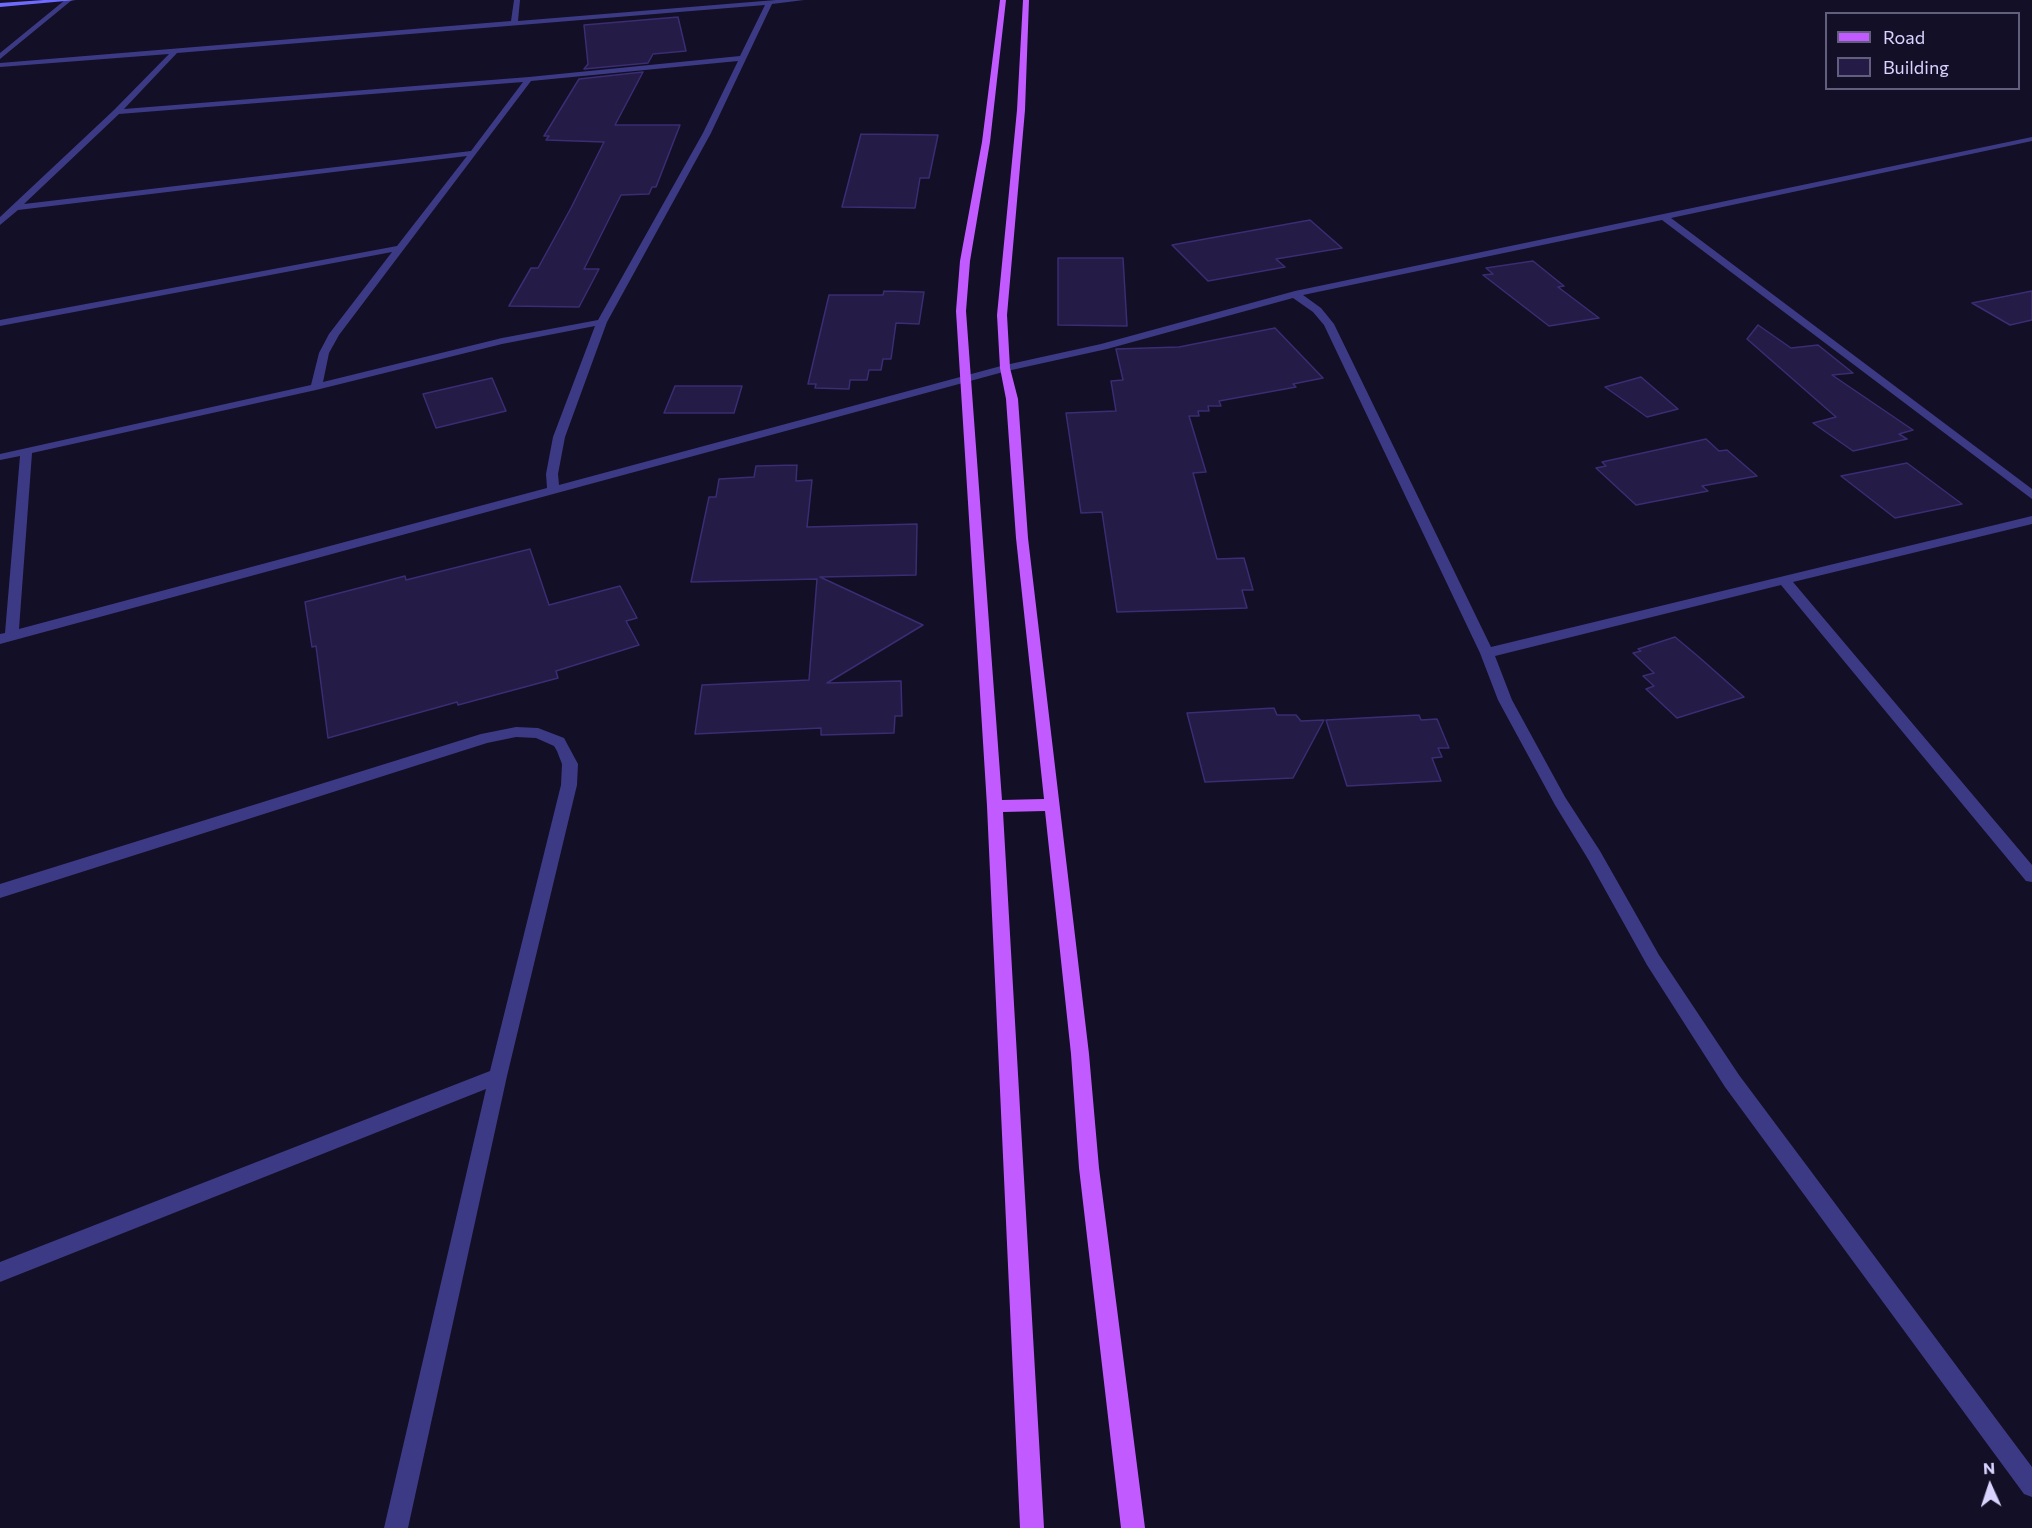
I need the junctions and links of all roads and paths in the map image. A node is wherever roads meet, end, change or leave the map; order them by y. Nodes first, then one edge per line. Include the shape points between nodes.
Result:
1 (71, 0) edge
2 (517, 0) edge
3 (801, 0) edge
4 (1003, 0) edge
5 (1026, 0) edge
6 (769, 3) junction
7 (0, 5) edge
8 (514, 23) junction
9 (174, 52) junction
10 (0, 57) edge
11 (743, 58) junction
12 (0, 65) edge
13 (529, 79) junction
14 (117, 112) junction
15 (2032, 139) edge
16 (474, 153) junction
17 (14, 208) junction
18 (1664, 217) junction
19 (0, 222) edge
20 (400, 248) junction
21 (1295, 294) junction
22 (602, 322) junction
23 (0, 323) edge
24 (1005, 368) junction
25 (965, 380) junction
26 (316, 387) junction
27 (26, 452) junction
28 (0, 457) edge
29 (553, 491) junction
30 (2032, 495) edge
31 (2032, 520) edge
32 (1784, 580) junction
33 (6, 637) edge
34 (1487, 653) junction
35 (1052, 805) junction
36 (994, 806) junction
37 (2032, 876) edge
38 (0, 891) edge
39 (498, 1076) junction
40 (0, 1272) edge
41 (2032, 1486) edge
42 (396, 1528) edge
43 (1032, 1528) edge
44 (1133, 1528) edge

1 - 7 main road
1 - 10 street
2 - 8 street
3 - 6 street
4 - 25 main road via 986,142 964,261 961,311
5 - 24 main road via 1021,110 1002,315
6 - 8 street
6 - 11 street
8 - 9 street
9 - 12 street
9 - 14 street
11 - 13 street
11 - 22 street via 707,133
13 - 14 street
13 - 16 street
14 - 17 street
15 - 18 street
16 - 17 street
16 - 20 street
17 - 19 street
18 - 21 street
18 - 30 street
20 - 23 street
20 - 26 street via 334,334 324,353
21 - 24 street via 1091,350
21 - 34 street via 1329,324
22 - 26 street via 502,341
22 - 29 street via 559,437
24 - 25 street
24 - 35 main road via 1012,399 1020,516
25 - 29 street
25 - 36 main road
26 - 27 street
27 - 28 street
27 - 33 street
29 - 33 street
31 - 32 street
32 - 34 street
32 - 37 street
34 - 41 street via 1505,700 1560,801 1689,1018
35 - 36 main road
35 - 44 main road via 1089,1167
36 - 43 main road
38 - 39 street via 478,741 516,732 547,736 559,742 568,757 569,784
39 - 40 street
39 - 42 street

